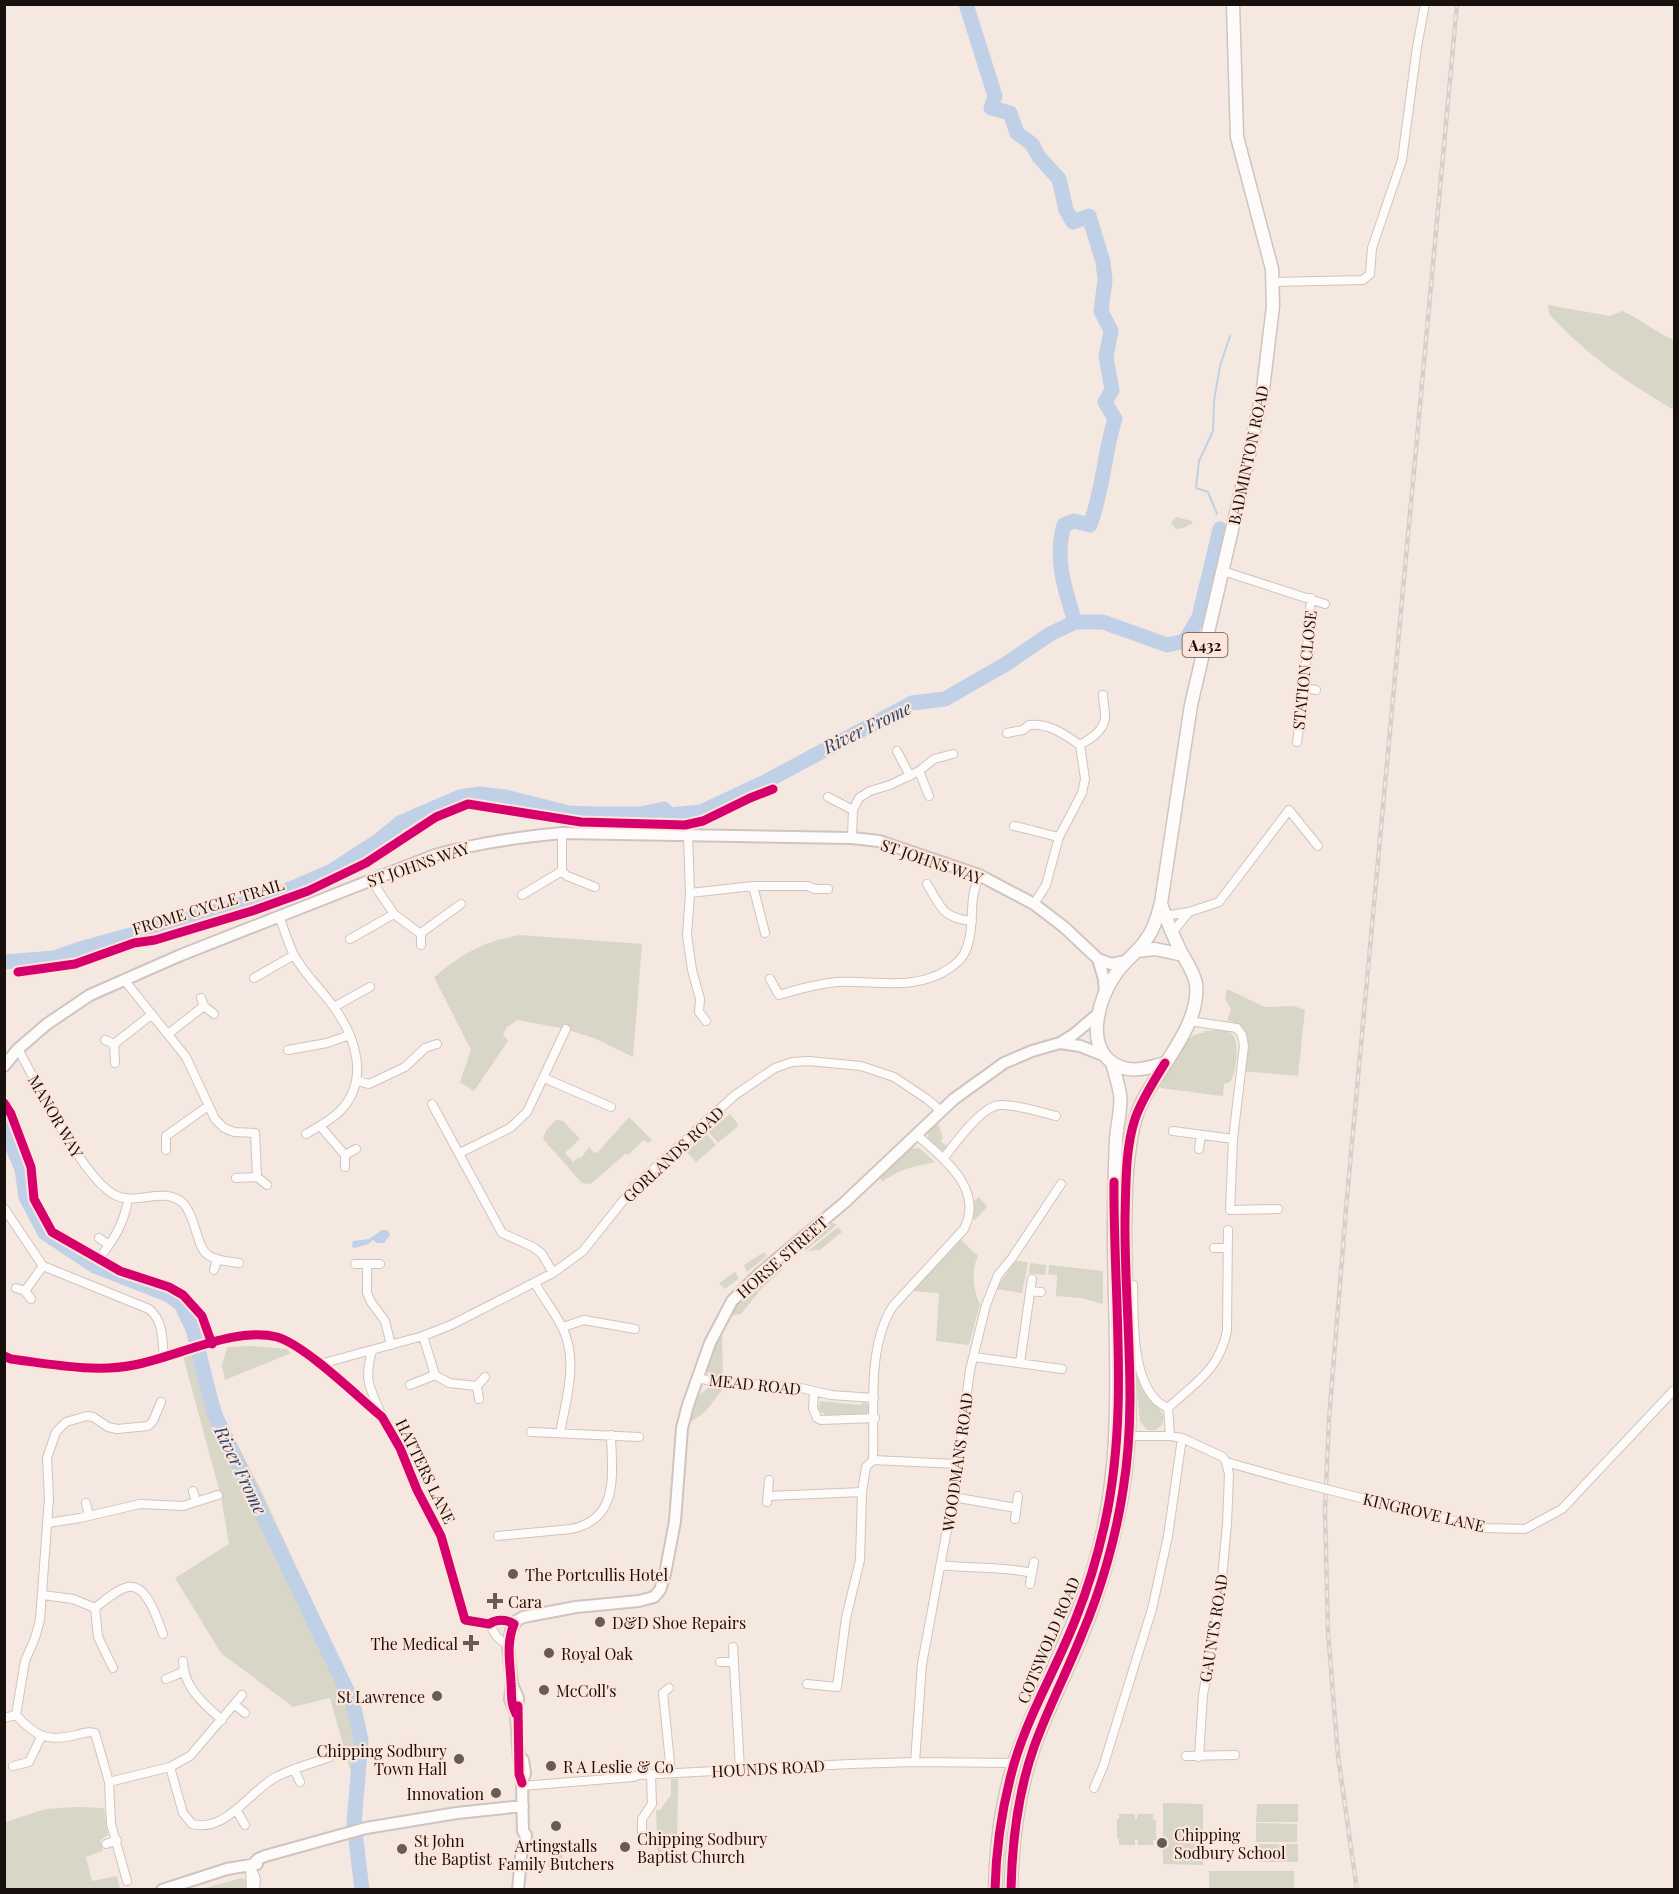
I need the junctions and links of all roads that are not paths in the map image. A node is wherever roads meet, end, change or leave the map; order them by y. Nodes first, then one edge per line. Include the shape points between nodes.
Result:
1 (1233, 4) edge
2 (1425, 4) edge
3 (1273, 282) junction
4 (1223, 571) junction
5 (1311, 598) junction
6 (1325, 604) dead end
7 (1304, 688) junction
8 (1316, 690) dead end
9 (1103, 694) dead end
10 (1007, 733) dead end
11 (1297, 742) dead end
12 (1080, 746) junction
13 (897, 751) dead end
14 (953, 754) dead end
15 (943, 757) junction
16 (946, 766) dead end
17 (920, 771) junction
18 (910, 776) junction
19 (929, 796) dead end
20 (828, 797) dead end
21 (853, 810) junction
22 (1014, 826) dead end
23 (562, 833) junction
24 (688, 835) junction
25 (1059, 837) junction
26 (852, 838) junction
27 (1318, 846) dead end
28 (562, 872) junction
29 (979, 875) junction
30 (371, 880) junction
31 (927, 884) dead end
32 (595, 886) dead end
33 (753, 886) junction
34 (828, 890) dead end
35 (690, 893) junction
36 (522, 895) dead end
37 (461, 904) dead end
38 (1034, 904) junction
39 (1189, 912) junction
40 (1161, 913) junction
41 (394, 914) junction
42 (279, 916) junction
43 (972, 921) junction
44 (421, 933) junction
45 (765, 933) dead end
46 (1172, 933) junction
47 (350, 939) dead end
48 (422, 945) dead end
49 (1137, 951) junction
50 (294, 955) junction
51 (1183, 955) junction
52 (1098, 959) junction
53 (1126, 961) junction
54 (254, 978) dead end
55 (770, 979) dead end
56 (125, 981) junction
57 (370, 987) dead end
58 (1105, 994) junction
59 (334, 1007) junction
60 (214, 1014) dead end
61 (1098, 1014) junction
62 (151, 1015) junction
63 (706, 1021) dead end
64 (1188, 1021) junction
65 (566, 1029) dead end
66 (168, 1034) junction
67 (350, 1035) junction
68 (105, 1040) dead end
69 (1060, 1043) junction
70 (114, 1044) junction
71 (437, 1044) dead end
72 (18, 1049) junction
73 (288, 1050) dead end
74 (1108, 1059) junction
75 (1166, 1063) junction
76 (115, 1064) dead end
77 (4, 1066) edge
78 (544, 1078) junction
79 (357, 1081) junction
80 (432, 1104) dead end
81 (208, 1106) junction
82 (611, 1107) dead end
83 (940, 1110) junction
84 (1056, 1116) dead end
85 (320, 1126) junction
86 (1173, 1131) dead end
87 (306, 1134) dead end
88 (916, 1134) junction
89 (1201, 1135) junction
90 (1233, 1139) junction
91 (356, 1149) dead end
92 (1199, 1149) dead end
93 (166, 1150) dead end
94 (460, 1153) junction
95 (345, 1155) junction
96 (943, 1159) junction
97 (345, 1167) dead end
98 (257, 1177) junction
99 (236, 1178) dead end
100 (1060, 1184) dead end
101 (267, 1185) dead end
102 (128, 1199) junction
103 (4, 1208) edge
104 (1278, 1209) dead end
105 (1228, 1230) dead end
106 (99, 1238) dead end
107 (110, 1245) junction
108 (1214, 1248) dead end
109 (1227, 1248) junction
110 (103, 1253) dead end
111 (217, 1260) junction
112 (239, 1263) dead end
113 (355, 1264) dead end
114 (367, 1264) junction
115 (380, 1264) dead end
116 (43, 1266) junction
117 (214, 1270) dead end
118 (553, 1273) junction
119 (1032, 1279) dead end
120 (535, 1283) junction
121 (1132, 1285) dead end
122 (16, 1288) dead end
123 (25, 1291) junction
124 (1030, 1291) junction
125 (1041, 1292) dead end
126 (31, 1299) dead end
127 (563, 1327) junction
128 (635, 1329) dead end
129 (423, 1336) junction
130 (391, 1344) junction
131 (372, 1350) junction
132 (4, 1356) edge
133 (974, 1357) junction
134 (164, 1358) junction
135 (1020, 1363) junction
136 (320, 1365) junction
137 (1062, 1369) dead end
138 (435, 1374) junction
139 (485, 1377) dead end
140 (697, 1378) junction
141 (410, 1385) dead end
142 (477, 1386) junction
143 (1674, 1390) edge
144 (814, 1391) junction
145 (874, 1398) junction
146 (479, 1399) dead end
147 (161, 1402) dead end
148 (1168, 1408) junction
149 (382, 1417) junction
150 (875, 1418) junction
151 (531, 1432) dead end
152 (560, 1432) junction
153 (611, 1435) junction
154 (1128, 1436) junction
155 (1170, 1436) junction
156 (639, 1437) dead end
157 (1182, 1438) junction
158 (873, 1460) junction
159 (1226, 1462) junction
160 (957, 1464) junction
161 (769, 1480) dead end
162 (193, 1491) dead end
163 (862, 1492) junction
164 (218, 1495) dead end
165 (1018, 1496) dead end
166 (953, 1497) junction
167 (196, 1502) junction
168 (86, 1503) dead end
169 (1016, 1508) junction
170 (89, 1516) junction
171 (1015, 1519) dead end
172 (48, 1523) junction
173 (498, 1536) dead end
174 (1034, 1562) dead end
175 (941, 1565) junction
176 (1032, 1573) junction
177 (1030, 1584) dead end
178 (43, 1595) junction
179 (95, 1608) junction
180 (467, 1621) joint
181 (489, 1624) junction
182 (514, 1624) junction
183 (163, 1634) dead end
184 (508, 1646) junction
185 (733, 1647) dead end
186 (183, 1661) dead end
187 (720, 1662) dead end
188 (733, 1662) junction
189 (114, 1668) dead end
190 (183, 1672) junction
191 (166, 1679) dead end
192 (807, 1684) dead end
193 (669, 1688) dead end
194 (242, 1695) dead end
195 (235, 1706) junction
196 (245, 1713) dead end
197 (16, 1715) junction
198 (4, 1718) edge
199 (222, 1720) junction
200 (41, 1737) junction
201 (1034, 1748) junction
202 (1235, 1755) dead end
203 (1186, 1756) dead end
204 (330, 1757) dead end
205 (1199, 1757) junction
206 (915, 1762) junction
207 (1014, 1763) junction
208 (13, 1766) dead end
209 (170, 1767) junction
210 (294, 1769) junction
211 (740, 1769) junction
212 (671, 1773) junction
213 (651, 1774) junction
214 (109, 1782) junction
215 (300, 1782) dead end
216 (522, 1784) junction
217 (1094, 1788) dead end
218 (523, 1806) junction
219 (237, 1811) junction
220 (245, 1825) dead end
221 (642, 1832) dead end
222 (117, 1840) junction
223 (106, 1844) dead end
224 (250, 1867) junction
225 (127, 1881) dead end
226 (162, 1890) edge
227 (253, 1890) edge
228 (518, 1890) edge
229 (994, 1890) edge
230 (1011, 1890) edge

1 - 3 main road, BADMINTON ROAD / A432 via 1237,137
2 - 3 street via 1402,160 1372,248 1370,274 1363,280
3 - 4 main road, BADMINTON ROAD / A432 via 1263,389
4 - 5 street, STATION CLOSE
4 - 40 main road, BADMINTON ROAD / A432 via 1191,705
5 - 6 street, STATION CLOSE
5 - 7 street, STATION CLOSE
7 - 8 street
7 - 11 street, STATION CLOSE
9 - 12 street via 1106,714 1101,728
10 - 12 street via 1035,724 1063,733
12 - 25 street via 1084,786
13 - 18 street
14 - 15 street
15 - 16 street
15 - 17 street
17 - 18 street
17 - 19 street
18 - 21 street via 864,794
20 - 21 street
21 - 26 street
22 - 25 street
23 - 24 main road, ST JOHNS WAY
23 - 28 street
23 - 30 main road, ST JOHNS WAY via 470,845
24 - 26 main road, ST JOHNS WAY
24 - 35 street
25 - 38 street via 1046,885
26 - 29 main road, ST JOHNS WAY via 879,841
27 - 39 street via 1289,810 1225,896 1219,902
28 - 32 street
28 - 36 street
29 - 38 main road, ST JOHNS WAY
29 - 43 street
30 - 41 street
30 - 42 main road, ST JOHNS WAY
31 - 43 street via 948,916
33 - 34 street
33 - 35 street
33 - 45 street
35 - 63 street via 689,952 700,999 699,1012
37 - 44 street
38 - 52 main road, ST JOHNS WAY
39 - 40 street
39 - 46 street
40 - 46 main road, BADMINTON ROAD / A432
40 - 49 main road, BADMINTON ROAD / A432
41 - 44 street
41 - 47 street
42 - 50 street
42 - 56 main road, ST JOHNS WAY
43 - 55 street via 969,941 959,961 919,982 837,982 779,995
44 - 48 street
46 - 51 main road, BADMINTON ROAD / A432
49 - 51 main road via 1155,949
49 - 53 main road, A432
50 - 54 street
50 - 59 street
51 - 64 main road, A432 via 1197,988
52 - 53 main road via 1111,964
52 - 58 main road
53 - 58 main road, A432
56 - 62 street
56 - 72 main road, ST JOHNS WAY via 90,996
57 - 59 street
58 - 61 main road, A432
59 - 67 street
60 - 66 street via 202,1002
61 - 69 main road, HORSE STREET
61 - 74 main road, A432 via 1098,1040
62 - 66 street
62 - 70 street
64 - 75 main road, A432
64 - 90 street via 1237,1028 1242,1035 1244,1047
65 - 78 street
66 - 81 street via 186,1057
67 - 73 street
67 - 79 street via 357,1060
68 - 70 street
69 - 74 main road, HORSE STREET via 1080,1046
69 - 83 main road, HORSE STREET via 1004,1063
70 - 76 street
71 - 79 street via 424,1048 405,1067 369,1084
72 - 77 main road, ST JOHNS WAY
72 - 102 street, MANOR WAY via 83,1162 104,1188
74 - 75 main road via 1122,1068 1135,1070
74 - 207 main road, COTSWOLD ROAD / A432 via 1120,1096 1114,1182 1117,1431 1112,1480 1092,1574
75 - 154 main road, COTSWOLD ROAD / A432 via 1134,1121 1128,1157 1125,1248
78 - 82 street
78 - 94 street via 527,1112 510,1128
79 - 85 street via 342,1109
80 - 94 street
81 - 93 street via 166,1136
81 - 98 street via 224,1128 255,1133
83 - 88 main road, HORSE STREET
83 - 118 street, GORLANDS ROAD via 894,1077 861,1066 809,1061 775,1068 735,1095 634,1187 583,1251
84 - 96 street via 1045,1109 994,1106 978,1118
85 - 87 street
85 - 95 street
86 - 89 street
88 - 96 street
88 - 140 main road, HORSE STREET via 844,1203 738,1294 718,1324
89 - 90 street
89 - 92 street
90 - 104 street via 1230,1210
91 - 95 street
94 - 118 street via 502,1233 542,1254
95 - 97 street
96 - 145 street via 968,1189 968,1221 886,1317 878,1337
98 - 99 street
98 - 101 street
100 - 133 street, WOODMANS ROAD via 998,1275 986,1305
102 - 107 street
102 - 111 street via 160,1195 185,1204 199,1246
103 - 116 street
105 - 109 street
106 - 107 street
107 - 110 street
108 - 109 street
109 - 148 street via 1227,1331 1220,1357
111 - 112 street
111 - 117 street
113 - 114 street
114 - 115 street
114 - 130 street via 367,1293 385,1321
116 - 123 street
116 - 134 street via 157,1315
118 - 120 street, GORLANDS ROAD
119 - 124 street
120 - 127 street
120 - 129 street, GORLANDS ROAD
121 - 148 street via 1136,1351 1145,1382 1156,1401
122 - 123 street
123 - 126 street
124 - 125 street
124 - 135 street
127 - 128 street via 584,1320
127 - 152 street via 570,1370
129 - 130 street, GORLANDS ROAD
129 - 138 street
130 - 131 street, GORLANDS ROAD
131 - 136 street, GORLANDS ROAD
131 - 149 street via 368,1382
132 - 134 street, HATTERS LANE via 86,1368 132,1366
133 - 135 street
133 - 160 street, WOODMANS ROAD
134 - 136 street, HATTERS LANE via 254,1334 278,1337
135 - 137 street
136 - 149 street, HATTERS LANE
138 - 141 street
138 - 142 street via 449,1383
139 - 142 street
140 - 144 street, MEAD ROAD
140 - 182 main road, HORSE STREET via 682,1428 675,1521 665,1574 657,1593 639,1601 528,1616
142 - 146 street
143 - 159 street, KINGROVE LANE, bridge via 1562,1509 1525,1529 1483,1528
144 - 145 street, MEAD ROAD
144 - 150 street, MEAD ROAD via 817,1418
145 - 150 street
147 - 172 street via 148,1426 117,1430 87,1416 66,1422 56,1432 47,1458
148 - 155 street
149 - 180 street, HATTERS LANE via 441,1536
150 - 158 street
151 - 152 street
152 - 153 street
153 - 156 street
153 - 173 street via 612,1486 596,1519 571,1529
154 - 155 street, KINGROVE LANE
154 - 201 main road, COTSWOLD ROAD / A432 via 1123,1490 1102,1578
155 - 157 street, KINGROVE LANE
157 - 159 street, KINGROVE LANE
157 - 217 street via 1168,1536 1152,1610
158 - 160 street
158 - 163 street via 866,1467
159 - 205 street, GAUNTS ROAD via 1226,1535 1220,1599 1203,1695
160 - 166 street, WOODMANS ROAD
161 - 163 street via 767,1499
162 - 167 street
163 - 192 street via 860,1560 846,1618 837,1687
164 - 167 street
165 - 169 street
166 - 169 street
166 - 175 street, WOODMANS ROAD
167 - 170 street via 173,1507 140,1504
168 - 170 street
169 - 171 street
170 - 172 street
172 - 178 street
174 - 176 street
175 - 176 street via 1011,1568
175 - 206 street, WOODMANS ROAD via 922,1664
176 - 177 street
178 - 179 street via 73,1599
178 - 197 street via 35,1638 25,1661
179 - 183 street via 127,1587 136,1587 144,1592
179 - 189 street via 98,1637
180 - 181 street, HORSE STREET
181 - 182 street, HORSE STREET via 503,1620
181 - 184 street
182 - 184 main road
184 - 216 main road via 512,1683 518,1698
185 - 188 street
186 - 190 street
187 - 188 street
188 - 211 street
190 - 191 street
190 - 199 street via 198,1698
193 - 212 street via 663,1693
194 - 195 street
195 - 196 street
195 - 199 street
197 - 198 street
197 - 200 street
199 - 209 street via 190,1756
200 - 208 street via 29,1762
200 - 214 street via 95,1733
201 - 207 main road via 1023,1762
201 - 230 main road, COTSWOLD ROAD / A432 via 1018,1805
202 - 205 street
203 - 205 street
204 - 210 street
206 - 207 street, HOUNDS ROAD
206 - 211 street, HOUNDS ROAD
207 - 229 main road, COTSWOLD ROAD / A432 via 1002,1808
209 - 214 street
209 - 219 street via 183,1813 192,1824 210,1823
210 - 215 street
210 - 219 street via 263,1785
211 - 212 street, HOUNDS ROAD
212 - 213 street, HOUNDS ROAD
213 - 216 street, HOUNDS ROAD
213 - 221 street via 652,1804 642,1819
214 - 222 street via 111,1824
216 - 218 main road
218 - 224 main road via 365,1828 273,1856
218 - 228 main road
219 - 220 street
222 - 223 street
222 - 225 street
224 - 226 main road via 227,1869
224 - 227 street

